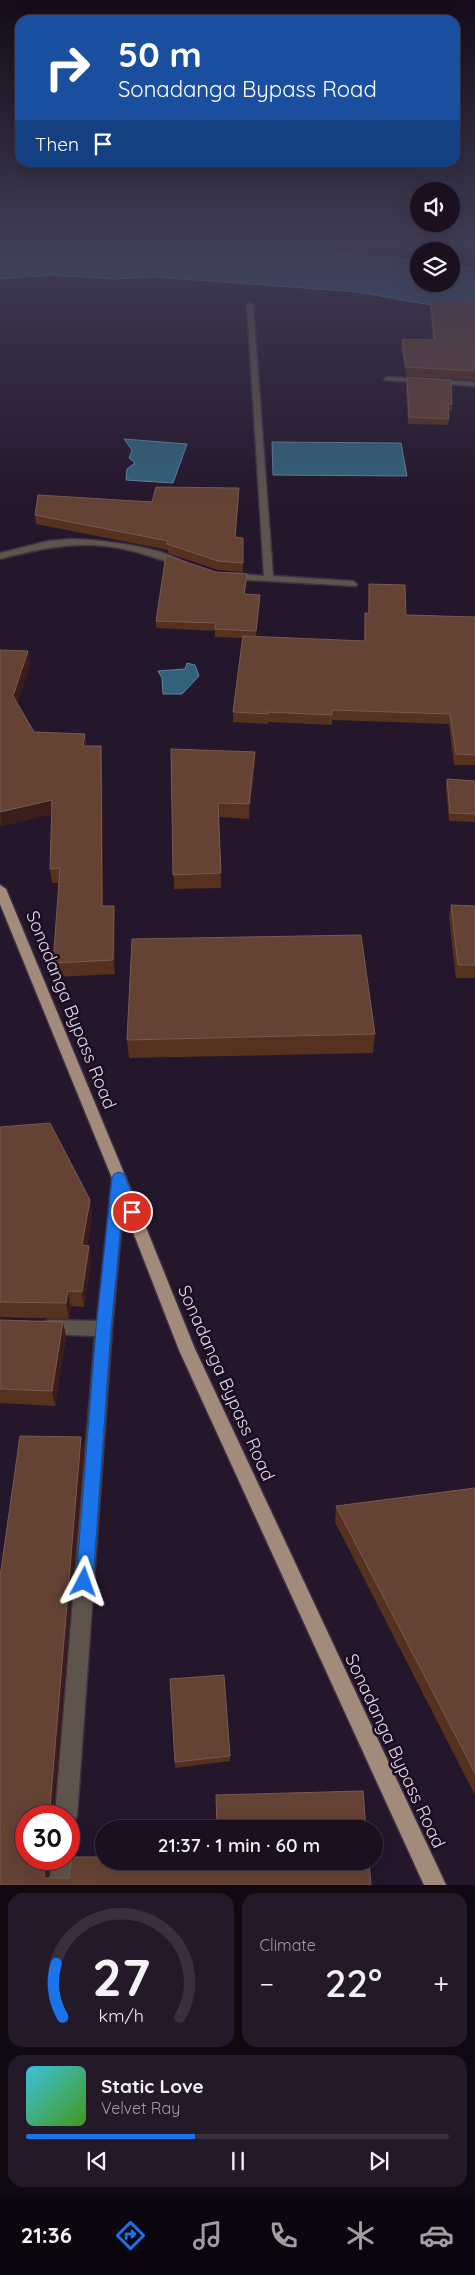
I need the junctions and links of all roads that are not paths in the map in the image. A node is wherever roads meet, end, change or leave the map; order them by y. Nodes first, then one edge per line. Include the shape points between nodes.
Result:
1 (252, 331) edge
2 (387, 379) dead end
3 (475, 384) edge
4 (0, 556) edge
5 (190, 567) edge
6 (226, 576) edge
7 (269, 579) junction
8 (353, 584) dead end
9 (0, 889) edge
10 (119, 1178) junction
11 (38, 1327) edge
12 (104, 1329) junction
13 (67, 1805) edge
14 (61, 1870) edge
15 (60, 1885) edge
16 (435, 1885) edge

1 - 7 street
2 - 3 street
4 - 5 street via 52,542 92,541 137,548
6 - 7 street
7 - 8 street
9 - 10 main road, Sonadanga Bypass Road
10 - 12 street
10 - 16 main road, Sonadanga Bypass Road via 187,1350
11 - 12 street
12 - 13 street
14 - 15 street

